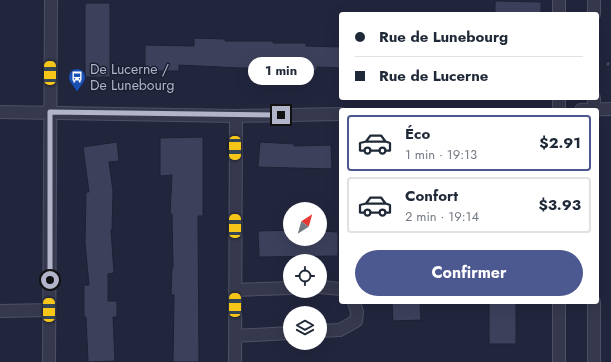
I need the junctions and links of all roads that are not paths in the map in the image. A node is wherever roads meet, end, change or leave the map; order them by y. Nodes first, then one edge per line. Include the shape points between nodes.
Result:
1 (51, 0) edge
2 (559, 0) edge
3 (594, 0) edge
4 (559, 12) edge
5 (594, 12) edge
6 (594, 106) edge
7 (611, 109) edge
8 (0, 112) edge
9 (50, 112) junction
10 (339, 114) edge
11 (236, 116) junction
12 (283, 288) edge
13 (327, 288) edge
14 (339, 289) edge
15 (235, 290) junction
16 (355, 304) edge
17 (559, 304) edge
18 (594, 304) edge
19 (49, 310) junction
20 (0, 311) edge
21 (327, 331) edge
22 (283, 333) edge
23 (235, 336) junction
24 (49, 362) edge
25 (235, 362) edge
26 (559, 362) edge
27 (594, 362) edge

1 - 9 street
2 - 4 street
3 - 5 street
6 - 7 street
8 - 9 street
9 - 11 street
9 - 19 street
10 - 11 street
11 - 15 street
12 - 15 street
13 - 14 street
15 - 23 street
16 - 21 street via 356,321 340,330
17 - 26 street
18 - 27 street
19 - 20 street
19 - 24 street
22 - 23 street
23 - 25 street

